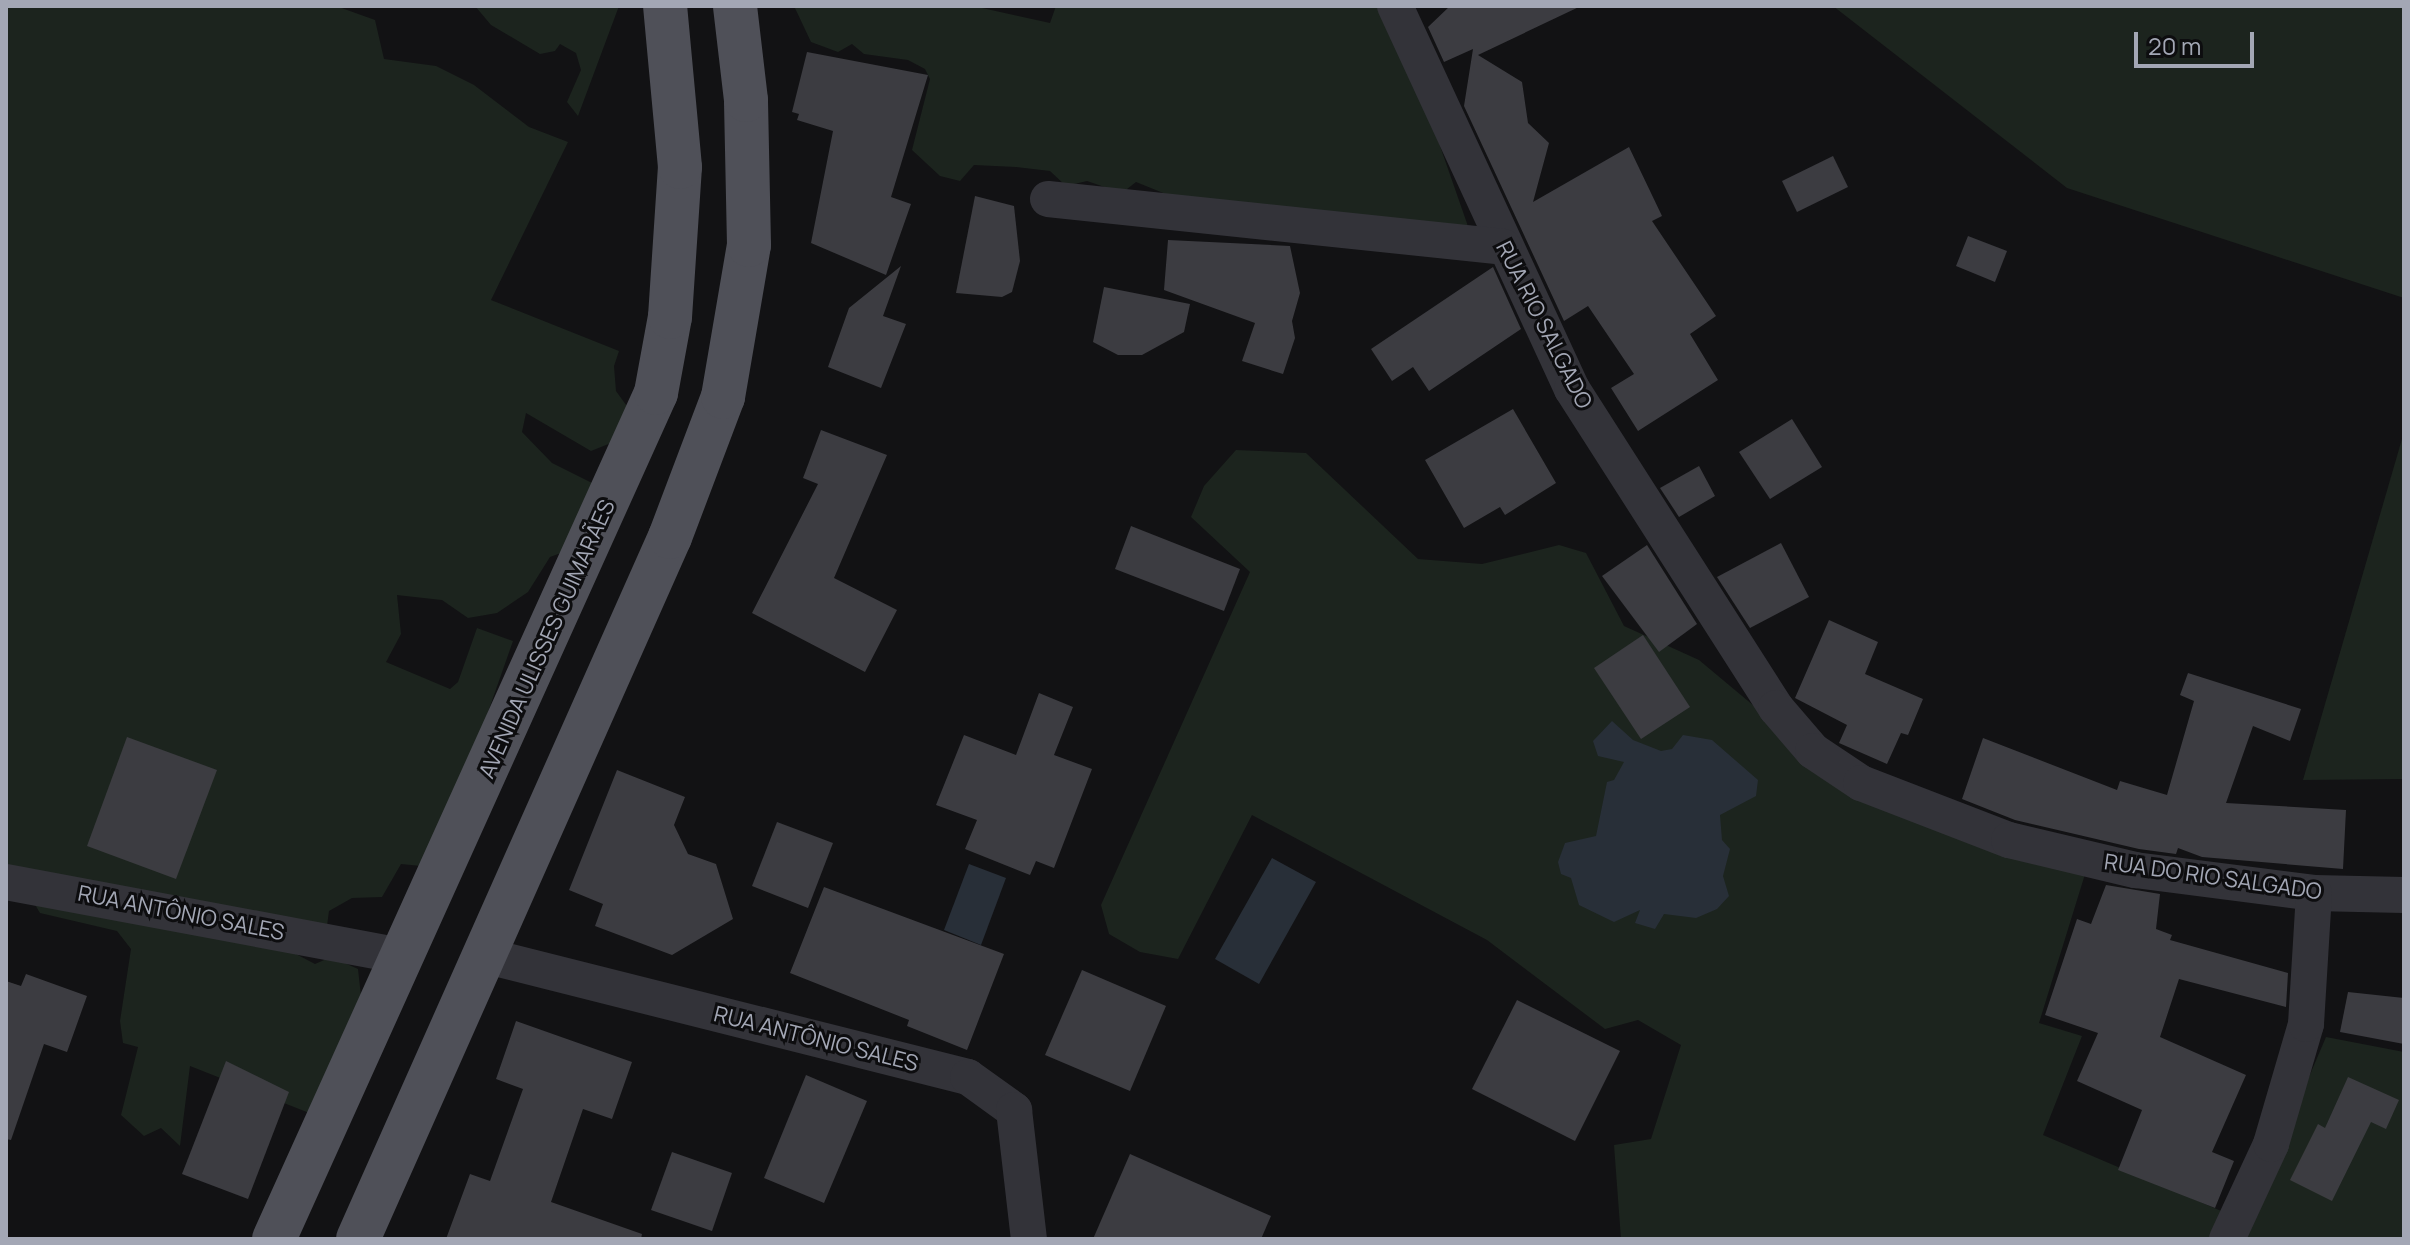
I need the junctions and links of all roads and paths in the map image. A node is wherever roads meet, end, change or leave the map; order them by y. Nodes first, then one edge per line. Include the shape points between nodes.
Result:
1 (665, 6) edge
2 (735, 6) edge
3 (1395, 6) edge
4 (1048, 199) dead end
5 (1503, 247) junction
6 (1776, 708) joint
7 (6, 882) edge
8 (2314, 893) junction
9 (2404, 895) edge
10 (483, 955) junction
11 (402, 956) junction
12 (274, 1239) edge
13 (358, 1239) edge
14 (1029, 1239) edge
15 (2227, 1239) edge

1 - 11 main road, AVENIDA ULISSES GUIMARÃES via 680,167 670,317 656,393
2 - 10 main road via 746,100 749,245 723,397 670,537
3 - 5 street, RUA RIO SALGADO
4 - 5 street
5 - 6 street, RUA RIO SALGADO via 1572,389
6 - 8 street, RUA DO RIO SALGADO via 1813,751 1861,783 2009,840 2135,870
7 - 11 street, RUA ANTÔNIO SALES
8 - 9 street, RUA DO RIO SALGADO
8 - 15 street via 2306,1024 2271,1144
10 - 13 main road
10 - 14 street, RUA ANTÔNIO SALES via 968,1077 1014,1110
11 - 12 main road, AVENIDA ULISSES GUIMARÃES

